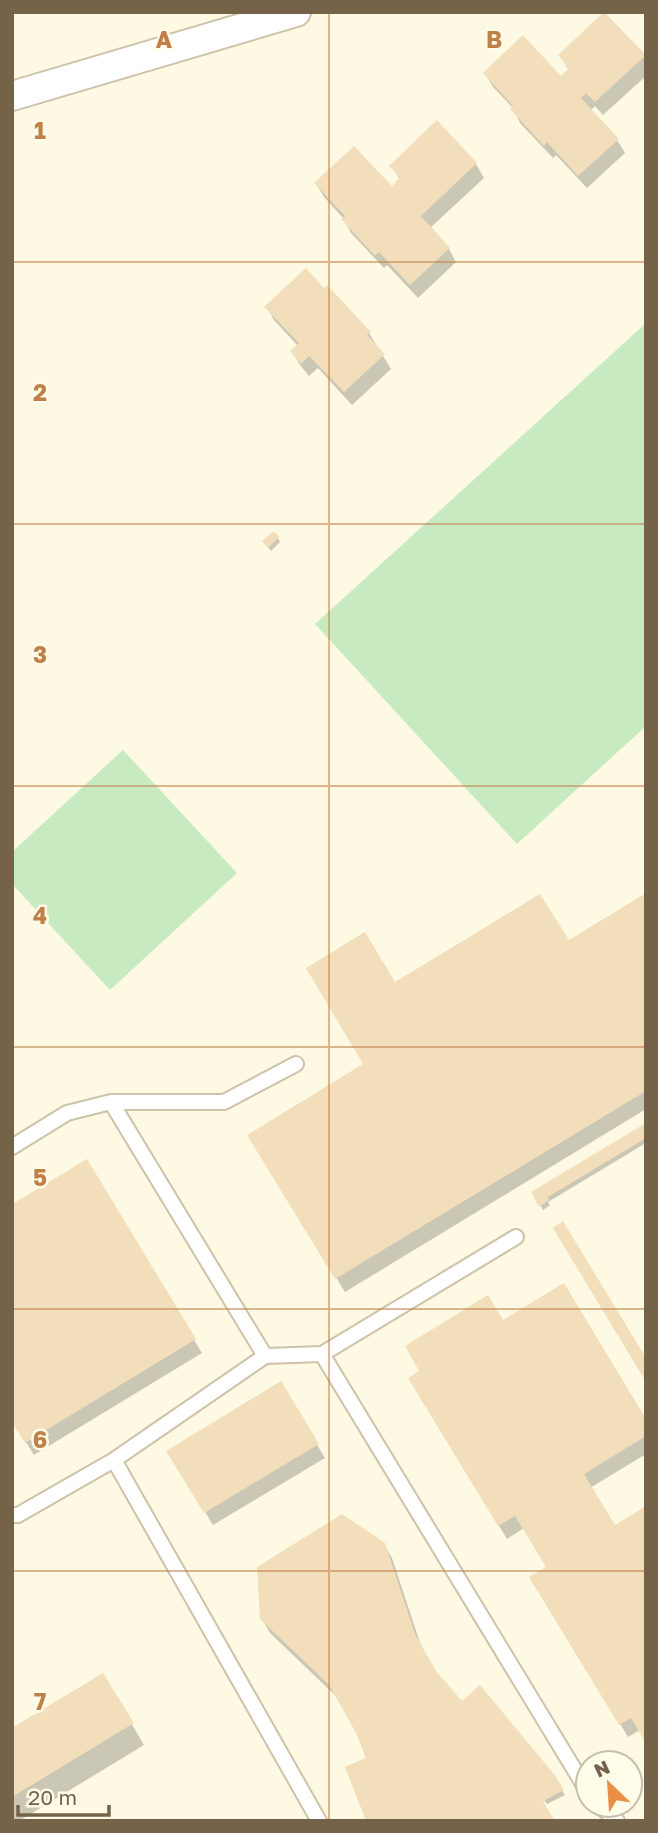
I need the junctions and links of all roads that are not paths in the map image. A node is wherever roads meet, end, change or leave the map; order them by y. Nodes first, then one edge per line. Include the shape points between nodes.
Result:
1 (296, 12) edge
2 (12, 96) edge
3 (296, 1063) dead end
4 (111, 1102) junction
5 (12, 1147) edge
6 (516, 1237) dead end
7 (322, 1354) junction
8 (265, 1356) junction
9 (114, 1460) junction
10 (12, 1515) edge
11 (574, 1769) edge
12 (319, 1821) edge

1 - 2 street
3 - 4 lane via 224,1102
4 - 5 lane via 67,1113
4 - 8 lane
6 - 7 lane
7 - 8 lane
7 - 11 lane
8 - 9 lane
9 - 10 lane
9 - 12 lane

